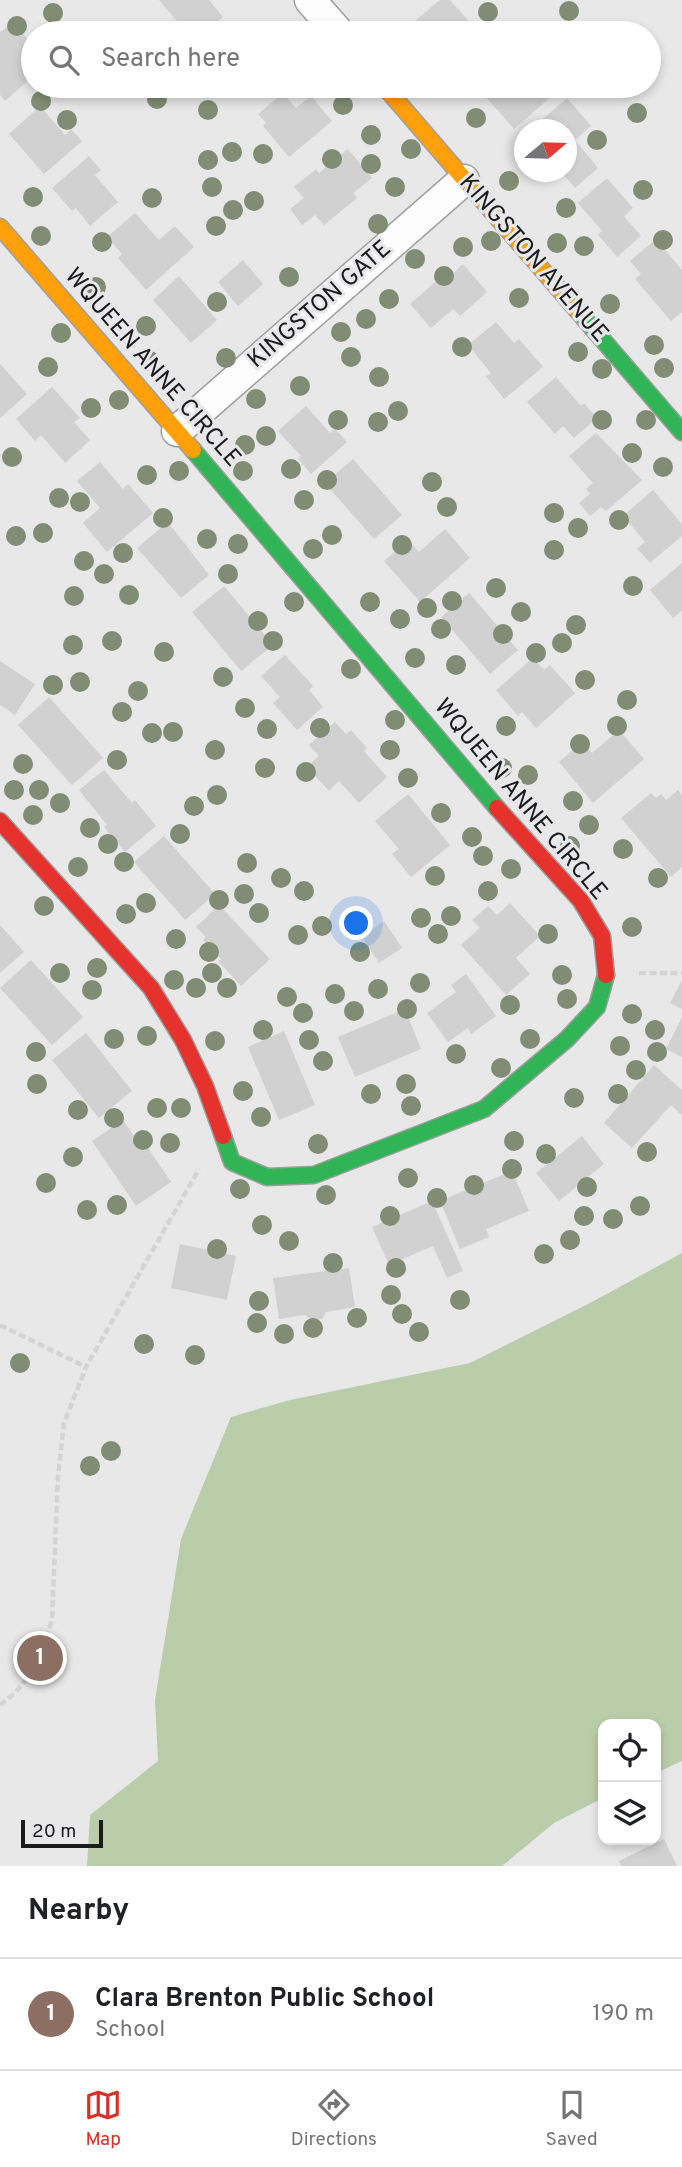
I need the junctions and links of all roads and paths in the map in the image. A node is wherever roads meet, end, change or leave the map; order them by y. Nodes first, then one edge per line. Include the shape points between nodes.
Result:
1 (310, 0) edge
2 (328, 21) edge
3 (394, 98) edge
4 (464, 180) junction
5 (0, 227) edge
6 (177, 431) junction
7 (682, 432) edge
8 (0, 821) edge
9 (607, 972) junction
10 (682, 973) edge
11 (205, 1158) dead end
12 (0, 1325) edge
13 (86, 1367) junction
14 (0, 1705) edge

1 - 2 street
3 - 4 street, KINGSTON AVENUE
4 - 6 street, KINGSTON GATE
4 - 7 street, KINGSTON AVENUE
5 - 6 street, WQUEEN ANNE CIRCLE
6 - 9 street, WQUEEN ANNE CIRCLE via 525,842 581,901 603,936
8 - 9 street, WQUEEN ANNE CIRCLE via 151,988 205,1086 232,1162 267,1177 314,1175 484,1109 567,1039 597,1007
9 - 10 path
11 - 13 path
12 - 13 path
13 - 14 path via 64,1423 52,1619 39,1665

